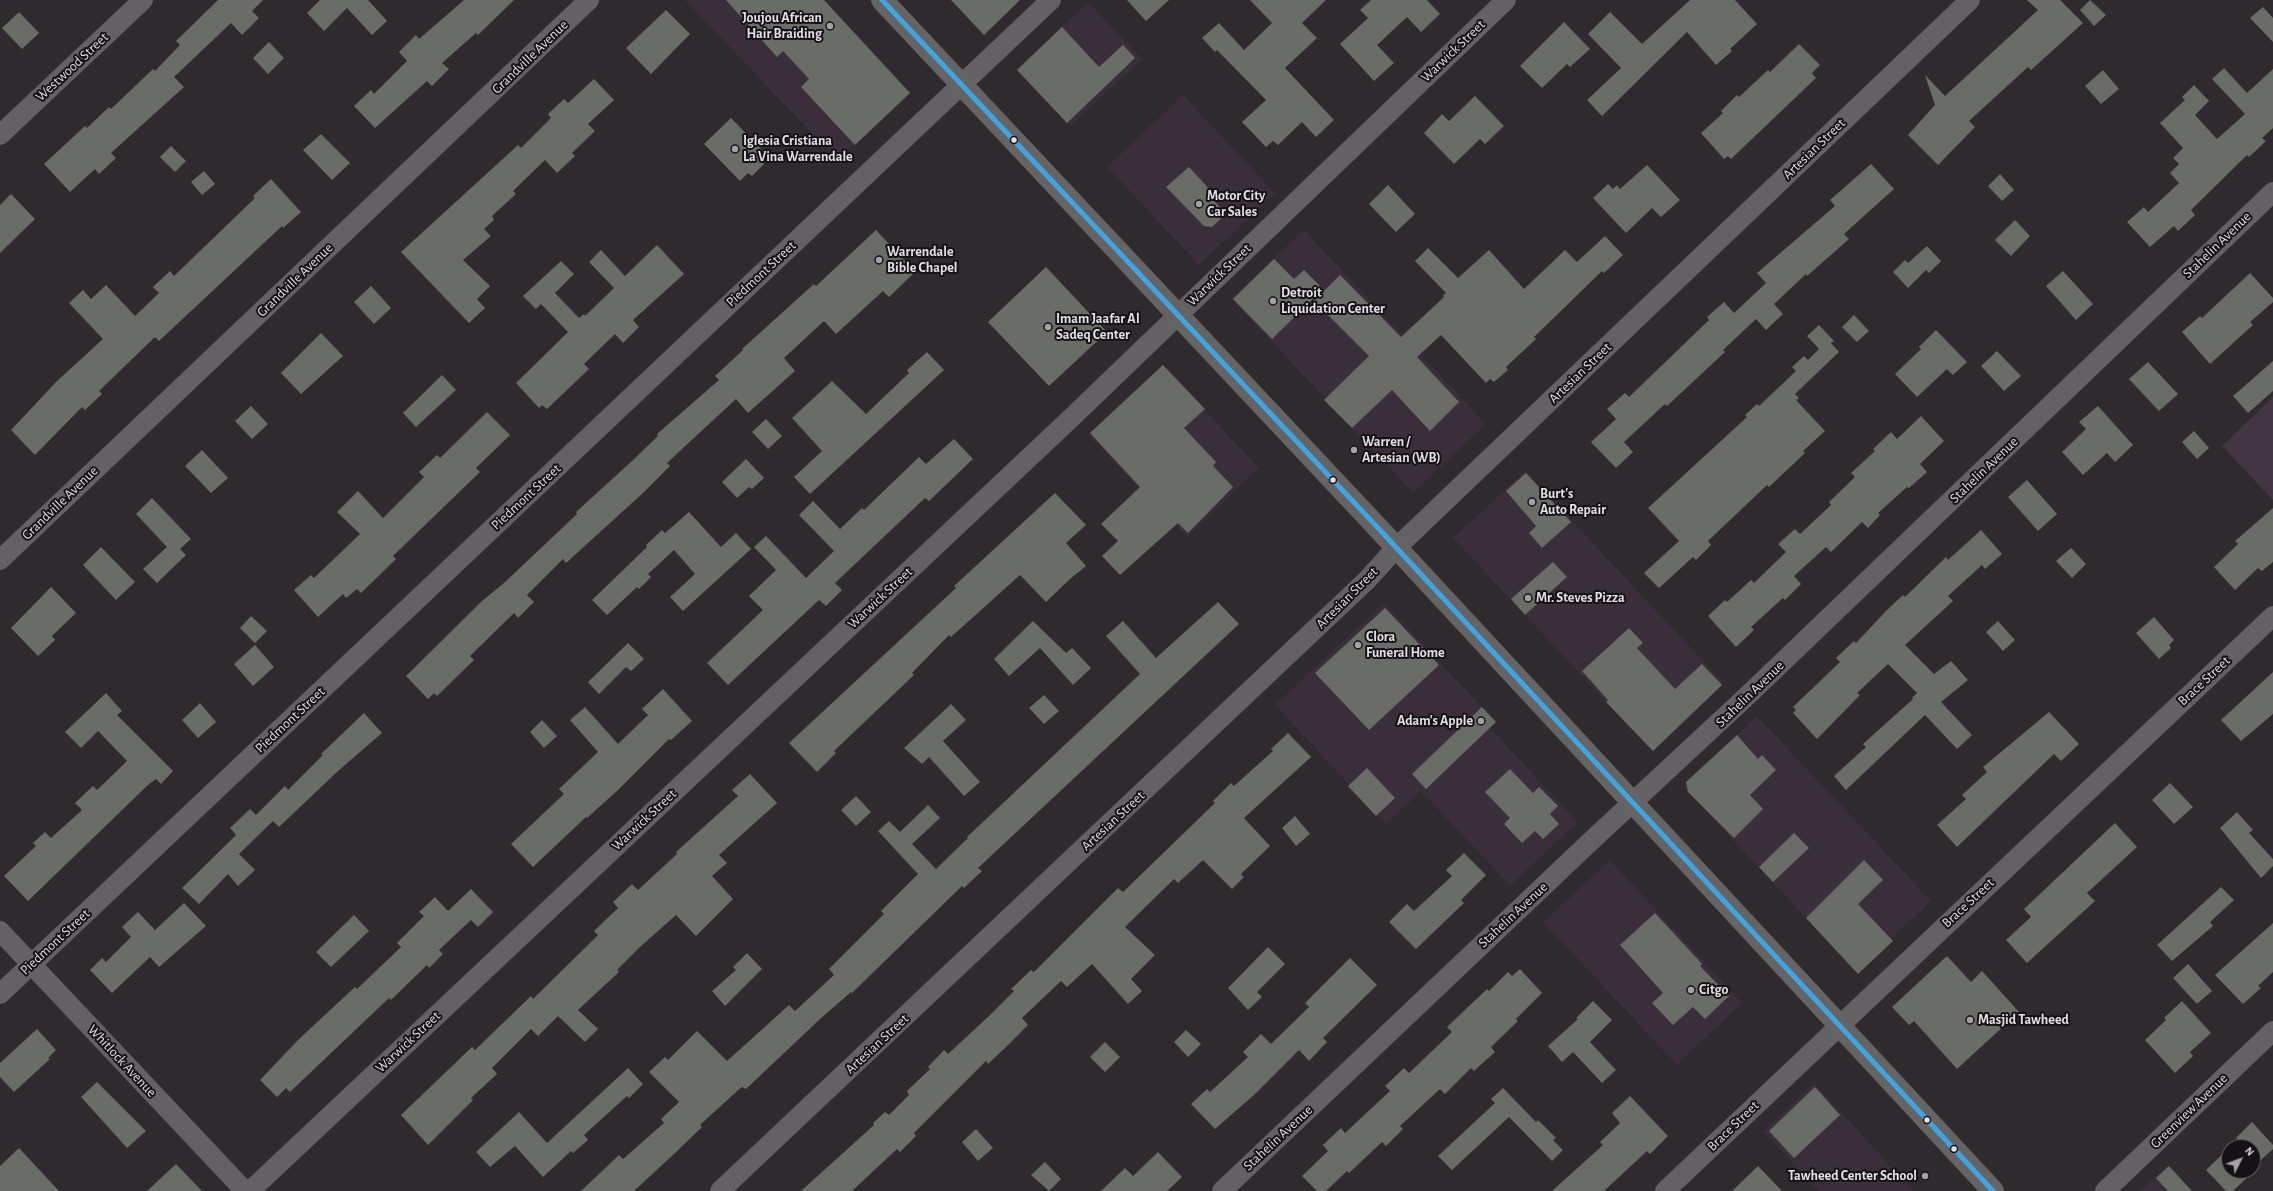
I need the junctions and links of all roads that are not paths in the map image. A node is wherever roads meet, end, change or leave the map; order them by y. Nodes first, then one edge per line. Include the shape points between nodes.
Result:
1 (143, 0) edge
2 (589, 0) edge
3 (882, 0) edge
4 (1051, 0) edge
5 (1506, 0) edge
6 (1970, 0) edge
7 (962, 85) junction
8 (0, 135) edge
9 (2273, 192) edge
10 (1177, 314) junction
11 (1396, 548) junction
12 (0, 560) edge
13 (2273, 616) edge
14 (1633, 803) junction
15 (0, 930) edge
16 (32, 964) junction
17 (0, 994) edge
18 (1838, 1026) junction
19 (2273, 1031) edge
20 (245, 1191) edge
21 (250, 1191) edge
22 (720, 1191) edge
23 (1222, 1191) edge
24 (1665, 1191) edge
25 (1993, 1191) edge
26 (2105, 1191) edge

1 - 8 street, Westwood Street
2 - 12 street, Grandville Avenue
3 - 7 main road
4 - 7 street, Piedmont Street
5 - 10 street, Warwick Street
6 - 11 street, Artesian Street
7 - 10 main road
7 - 16 street, Piedmont Street
9 - 14 street, Stahelin Avenue
10 - 11 main road
10 - 21 street, Warwick Street via 1086,404
11 - 14 main road
11 - 22 street, Artesian Street via 1368,580
13 - 18 street, Brace Street
14 - 18 main road
14 - 23 street, Stahelin Avenue
15 - 16 street, Whitlock Avenue
16 - 17 street, Piedmont Street
16 - 20 street, Whitlock Avenue
18 - 24 street, Brace Street
18 - 25 main road
19 - 26 street, Greenview Avenue

